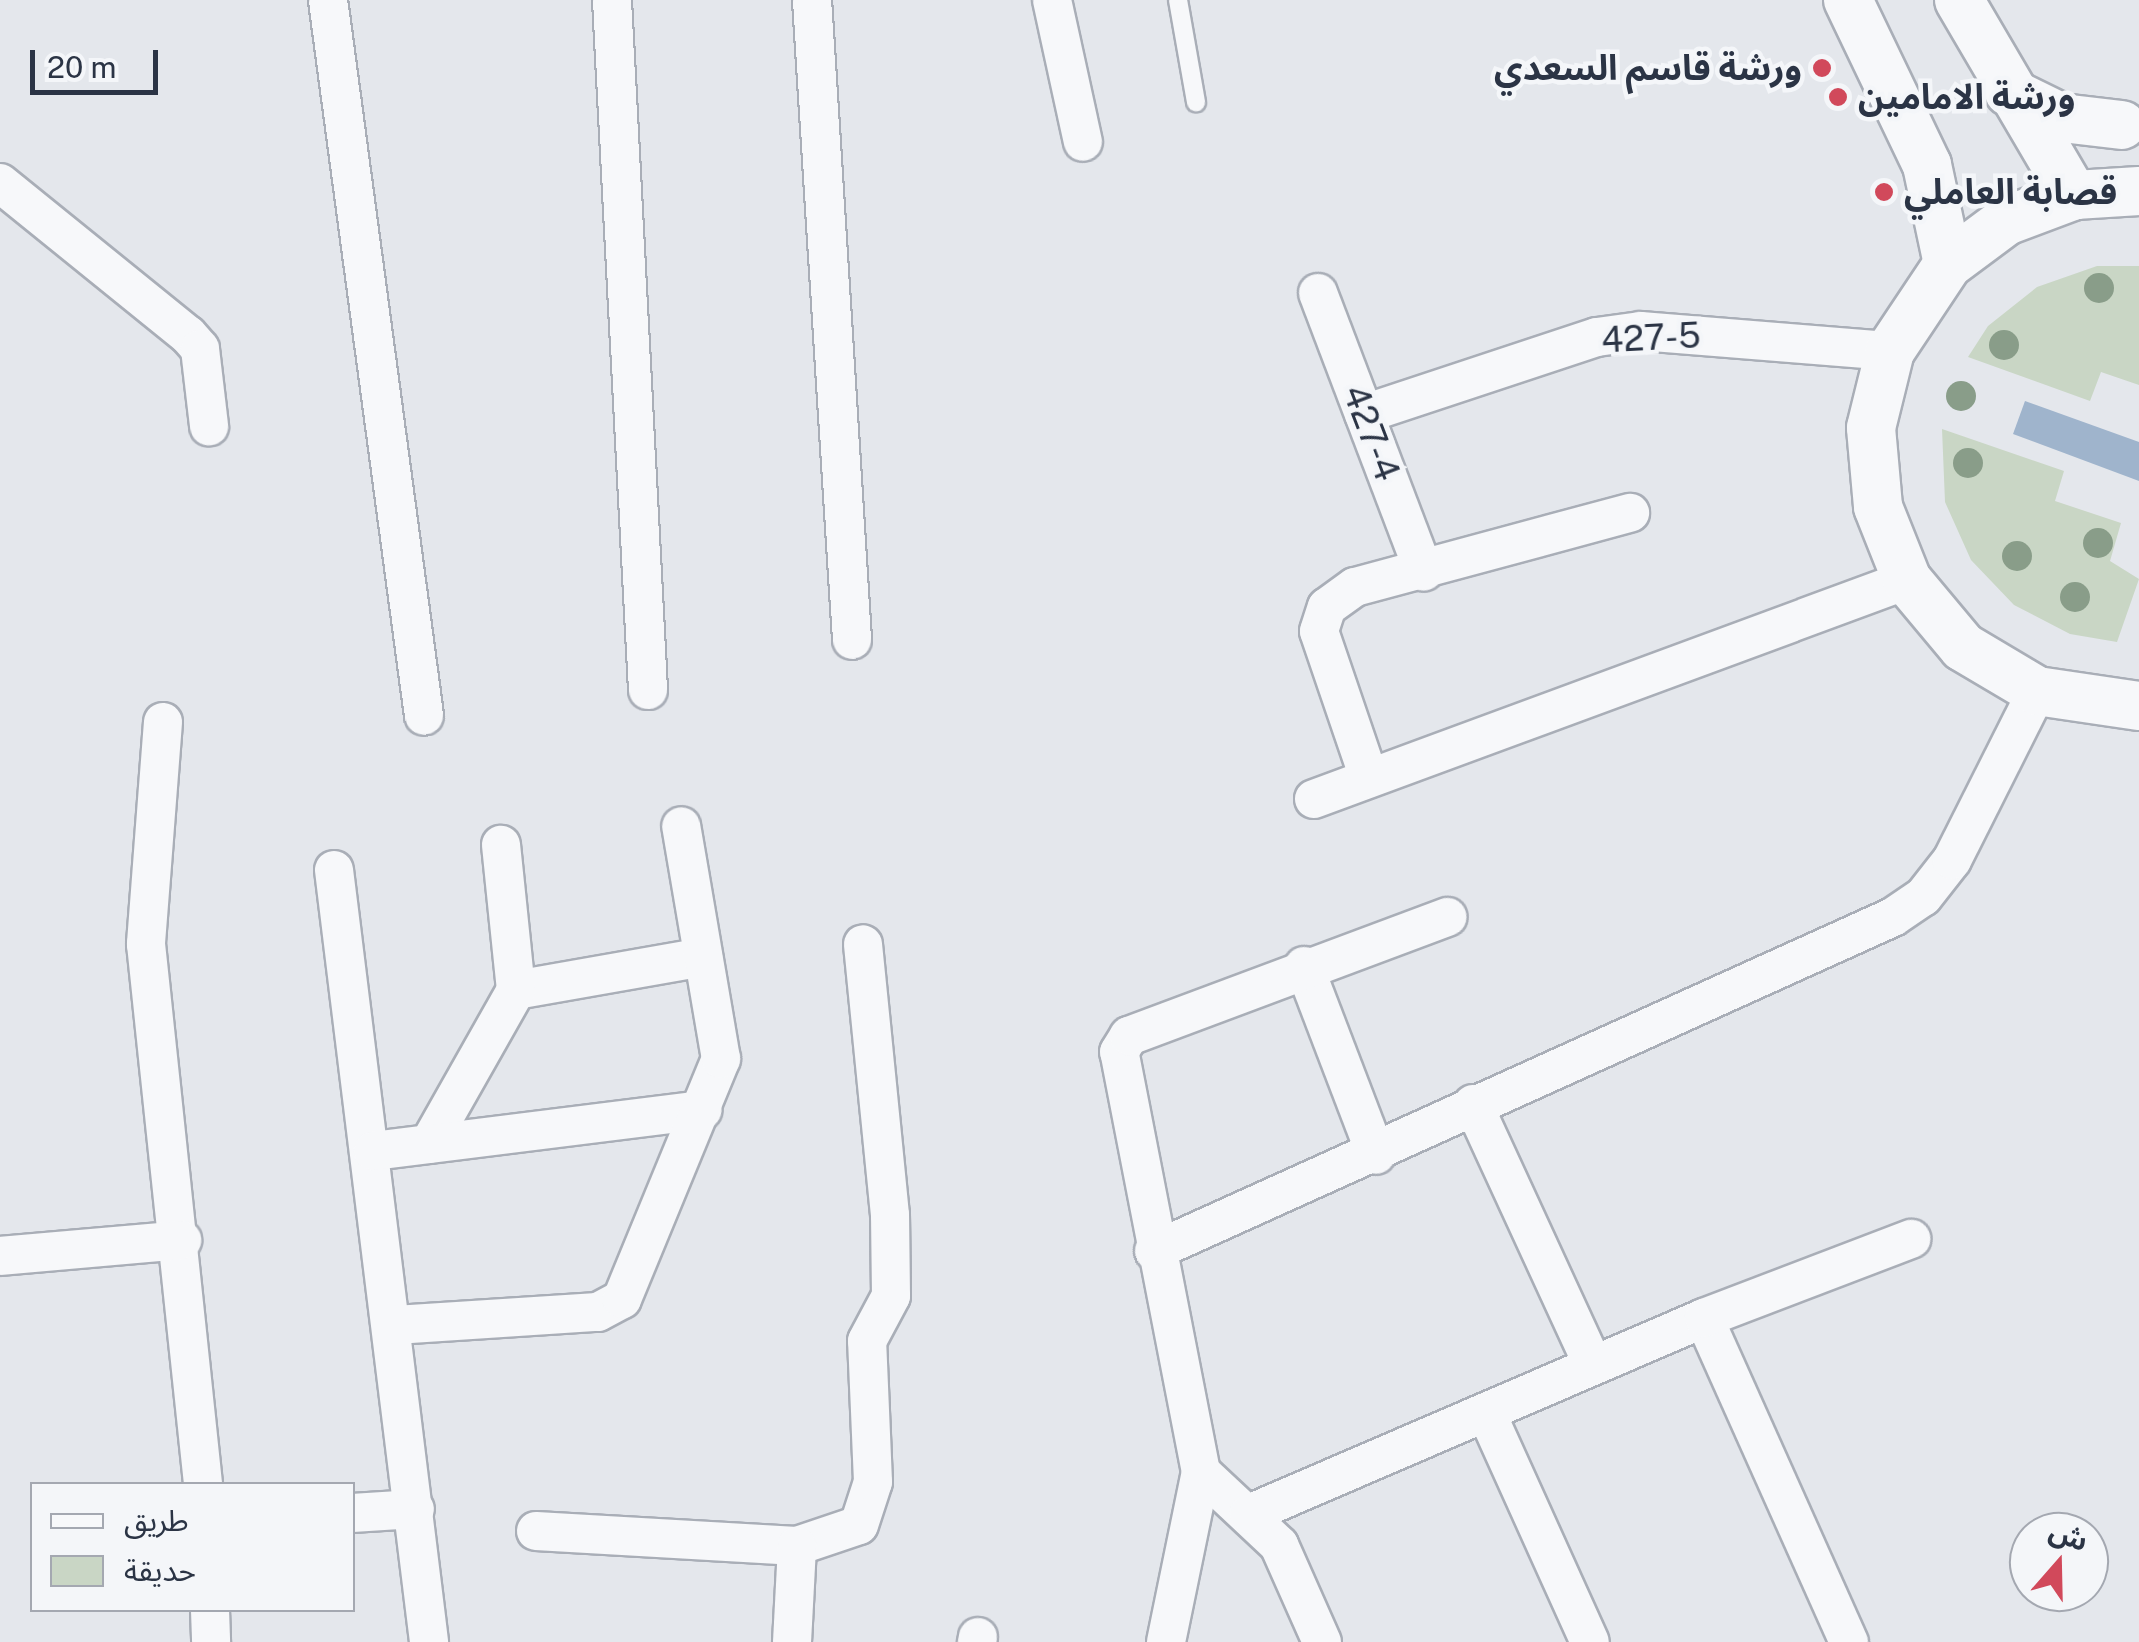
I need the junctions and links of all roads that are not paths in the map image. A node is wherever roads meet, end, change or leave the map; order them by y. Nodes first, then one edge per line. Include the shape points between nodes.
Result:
1 (328, 0) edge
2 (612, 0) edge
3 (812, 0) edge
4 (1052, 0) edge
5 (1178, 0) edge
6 (1848, 0) edge
7 (1959, 0) edge
8 (2009, 92) junction
9 (1196, 102) dead end
10 (2130, 120) edge
11 (1083, 142) dead end
12 (0, 182) edge
13 (2139, 191) edge
14 (2075, 195) junction
15 (1948, 264) junction
16 (1318, 293) dead end
17 (1890, 351) junction
18 (1364, 414) junction
19 (209, 426) dead end
20 (1630, 512) dead end
21 (1424, 572) junction
22 (1907, 580) junction
23 (852, 640) dead end
24 (648, 690) dead end
25 (2037, 691) junction
26 (2133, 714) edge
27 (424, 716) dead end
28 (163, 722) dead end
29 (1369, 778) junction
30 (1314, 799) dead end
31 (680, 826) dead end
32 (501, 844) dead end
33 (334, 870) dead end
34 (1448, 917) dead end
35 (863, 944) dead end
36 (703, 957) junction
37 (1304, 966) junction
38 (516, 990) junction
39 (1472, 1104) junction
40 (702, 1110) junction
41 (428, 1144) junction
42 (373, 1151) junction
43 (1376, 1155) junction
44 (1911, 1239) dead end
45 (182, 1240) junction
46 (1154, 1251) junction
47 (0, 1256) edge
48 (1704, 1318) junction
49 (395, 1324) junction
50 (1593, 1366) junction
51 (1486, 1412) junction
52 (1201, 1472) junction
53 (202, 1482) edge
54 (415, 1509) junction
55 (355, 1513) edge
56 (1250, 1514) junction
57 (536, 1531) dead end
58 (797, 1546) junction
59 (210, 1612) edge
60 (211, 1642) edge
61 (429, 1642) edge
62 (792, 1642) edge
63 (1166, 1642) edge
64 (1322, 1642) edge
65 (1590, 1642) edge
66 (1849, 1642) edge

1 - 27 street
2 - 24 street
3 - 23 street
4 - 11 street
5 - 9 lane
6 - 15 street via 1927,165
7 - 8 street
8 - 10 street via 2062,118
8 - 14 street
10 - 14 street
12 - 19 street via 200,349
13 - 14 street
14 - 15 street via 2006,221
15 - 17 street
16 - 18 street, 427-4
17 - 18 street, 427-5 via 1642,331 1597,337
17 - 22 street via 1871,428 1878,507
18 - 21 street, 427-4
20 - 21 street
21 - 29 street via 1355,587 1327,607 1318,630
22 - 25 street via 1963,646
22 - 29 street
25 - 26 street
25 - 39 street via 1952,860 1923,897 1893,917
28 - 45 street via 146,944
29 - 30 street
31 - 36 street
32 - 38 street
33 - 42 street
34 - 37 street
35 - 58 street via 890,1215 891,1296 867,1340 872,1482 858,1526
36 - 38 street
36 - 40 street via 721,1060
37 - 43 street
37 - 46 street via 1129,1036 1118,1052
38 - 41 street
39 - 43 street
39 - 50 street
40 - 41 street
40 - 49 street via 622,1299 598,1312
41 - 42 street
42 - 49 street
43 - 46 street
44 - 48 street
45 - 47 street
45 - 53 street
46 - 52 street
48 - 50 street
48 - 66 street
49 - 54 street
50 - 51 street
51 - 56 street
51 - 65 street
52 - 56 street
52 - 63 street
54 - 55 street
54 - 61 street
56 - 64 street via 1279,1544
57 - 58 street
58 - 62 street
59 - 60 street

